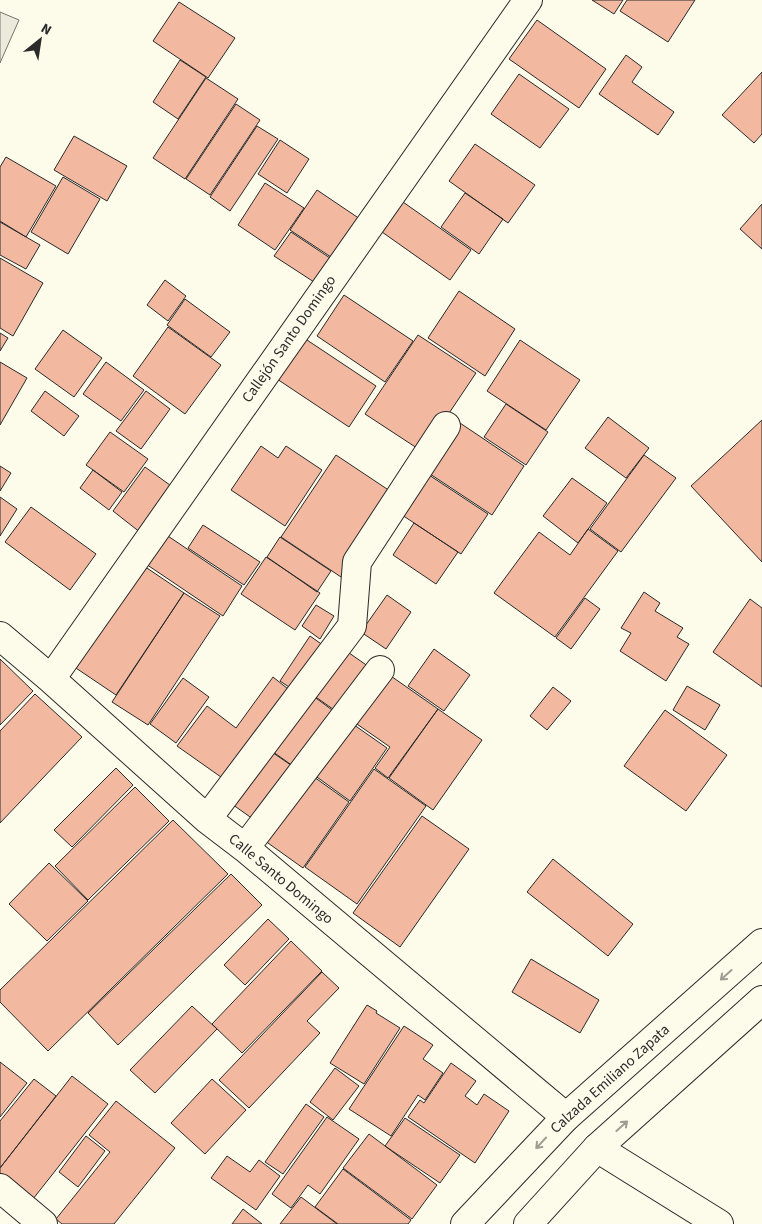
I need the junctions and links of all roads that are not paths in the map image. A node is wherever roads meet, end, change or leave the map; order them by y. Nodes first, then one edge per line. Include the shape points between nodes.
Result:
1 (528, 0) edge
2 (446, 426) dead end
3 (0, 636) edge
4 (380, 670) dead end
5 (51, 679) junction
6 (207, 819) junction
7 (245, 848) junction
8 (762, 943) edge
9 (762, 1000) edge
10 (566, 1117) junction
11 (598, 1148) junction
12 (0, 1188) edge
13 (43, 1224) edge
14 (465, 1224) edge
15 (528, 1224) edge
16 (719, 1224) edge

1 - 5 street, Callejón Santo Domingo
2 - 6 street via 357,562 352,626
3 - 5 street, Calle Santo Domingo
4 - 7 street
5 - 6 street, Calle Santo Domingo
6 - 7 street, Calle Santo Domingo
7 - 10 street, Calle Santo Domingo
8 -> 10 street, Calzada Emiliano Zapata
11 -> 9 street
10 -> 14 street, Calzada Emiliano Zapata
11 - 15 street
11 - 16 street
12 - 13 street

